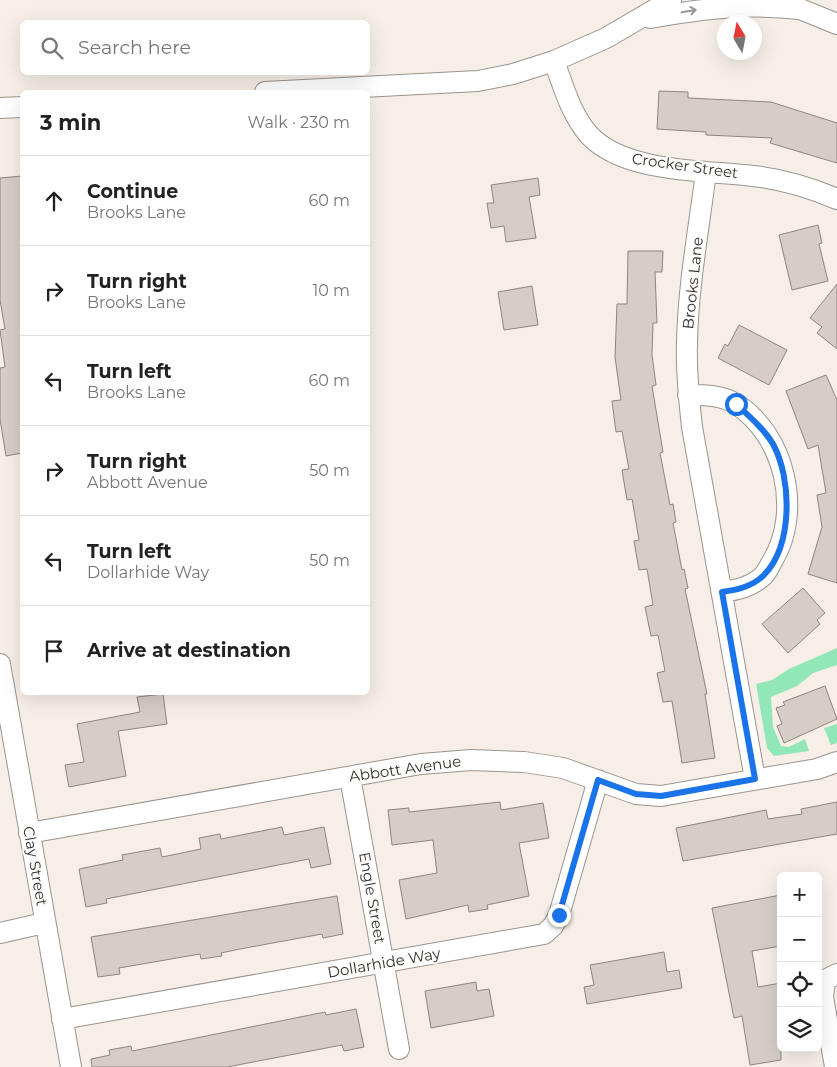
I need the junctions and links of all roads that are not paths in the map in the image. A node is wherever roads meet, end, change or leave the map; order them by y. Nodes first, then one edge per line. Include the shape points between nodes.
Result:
1 (671, 0) edge
2 (779, 0) edge
3 (800, 9) junction
4 (641, 20) junction
5 (837, 24) edge
6 (554, 61) junction
7 (300, 90) edge
8 (20, 107) edge
9 (0, 108) edge
10 (706, 172) junction
11 (837, 200) edge
12 (688, 394) junction
13 (722, 592) junction
14 (0, 664) edge
15 (837, 762) edge
16 (350, 777) junction
17 (755, 779) junction
18 (598, 780) junction
19 (29, 833) junction
20 (44, 923) junction
21 (0, 933) edge
22 (384, 963) junction
23 (837, 974) edge
24 (62, 1019) junction
25 (400, 1049) dead end
26 (71, 1067) edge
27 (834, 1067) edge

1 - 4 street
2 - 3 street
4 -> 3 street via 738,5
3 - 5 street
4 - 6 street
6 - 7 street via 513,74 478,80
6 - 10 street, Crocker Street via 570,106 591,137 613,153 638,162
8 - 9 street
10 - 11 street, Crocker Street via 792,183
10 - 12 street, Brooks Lane via 688,310
12 - 13 street, Brooks Lane
12 - 13 street via 717,396 736,404 772,443 782,465 788,502 786,526 777,552 764,576 742,590
13 - 17 street, Brooks Lane
14 - 19 street, Clay Street
15 - 17 street, Abbott Avenue via 817,769
16 - 18 street, Abbott Avenue via 421,764 471,760 524,762 563,768
16 - 19 street, Abbott Avenue
16 - 22 street, Engle Street
17 - 18 street, Abbott Avenue via 661,796 636,794
18 - 22 street, Dollarhide Way via 559,915 544,934
19 - 20 street, Clay Street
20 - 21 street
20 - 24 street, Clay Street
22 - 24 street, Dollarhide Way
22 - 25 street, Engle Street
23 - 27 street via 826,980 823,997
24 - 26 street, Clay Street

